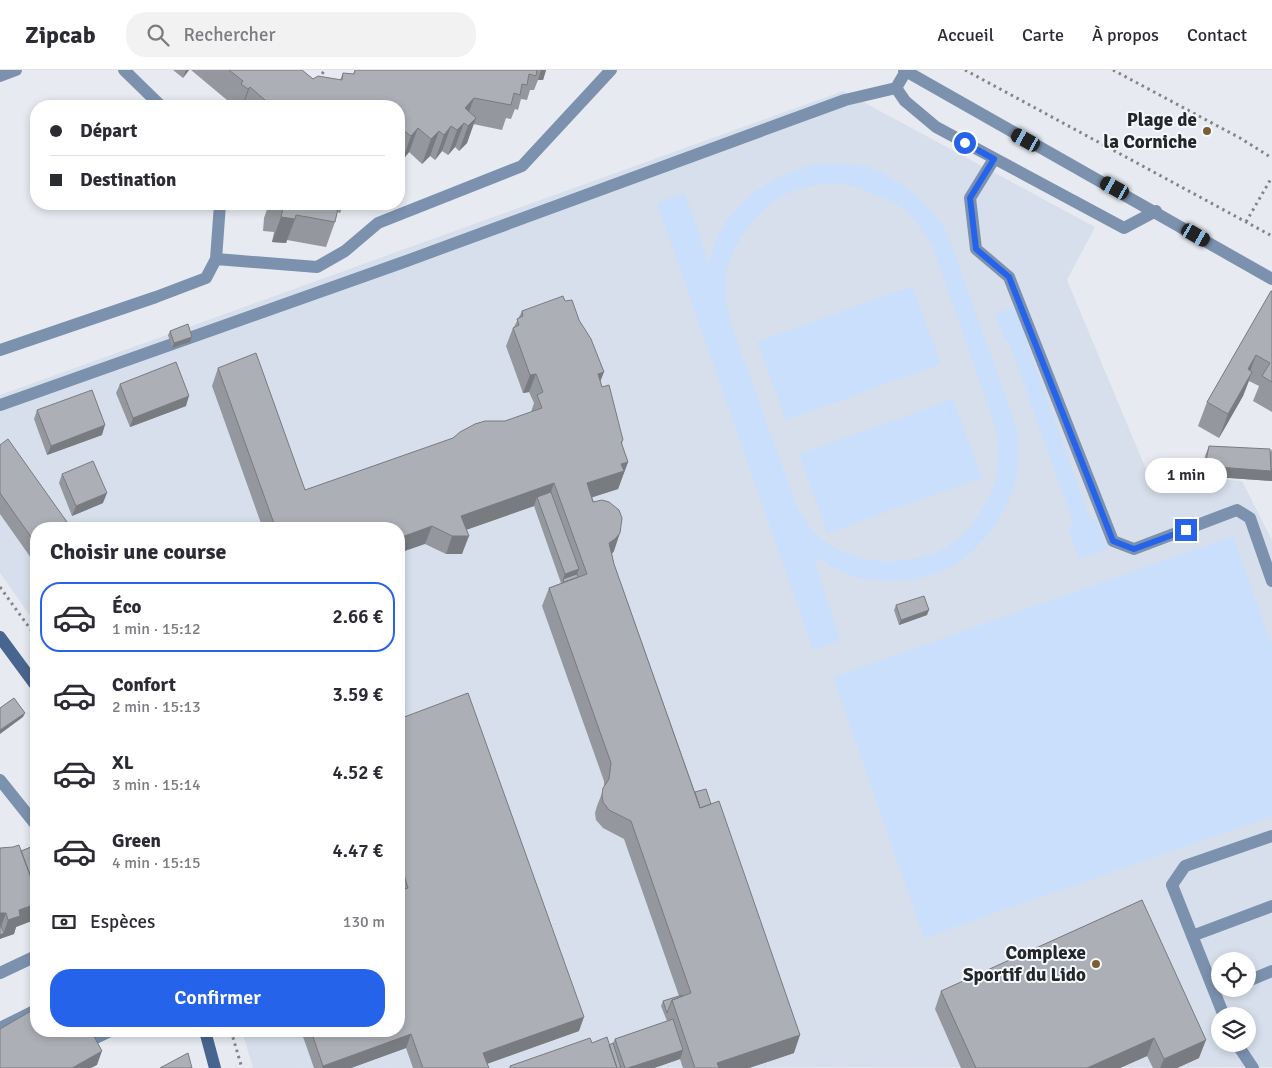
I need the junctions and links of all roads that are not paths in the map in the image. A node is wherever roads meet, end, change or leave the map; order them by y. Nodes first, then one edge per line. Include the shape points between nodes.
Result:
1 (16, 70) edge
2 (124, 70) edge
3 (612, 70) edge
4 (905, 70) edge
5 (0, 76) edge
6 (896, 88) junction
7 (155, 100) edge
8 (994, 159) junction
9 (220, 210) edge
10 (1156, 211) junction
11 (216, 259) junction
12 (1272, 279) edge
13 (0, 350) edge
14 (0, 405) edge
15 (1272, 581) edge
16 (2, 644) edge
17 (30, 679) edge
18 (0, 780) edge
19 (30, 818) edge
20 (1272, 836) edge
21 (1272, 906) edge
22 (1192, 936) junction
23 (30, 959) edge
24 (1272, 971) edge
25 (1211, 972) edge
26 (0, 973) edge
27 (1256, 978) edge
28 (30, 1013) edge
29 (0, 1028) edge
30 (98, 1037) edge
31 (207, 1037) edge
32 (85, 1043) edge
33 (1242, 1052) edge
34 (215, 1068) edge
35 (1253, 1068) edge

1 - 5 street
2 - 7 street
3 - 11 street via 522,166 378,223 345,251 317,267
4 - 6 street
4 - 10 street
6 - 8 street via 905,101 936,127
6 - 14 street via 845,100 401,264
8 - 10 street via 1124,228
8 - 15 street via 970,198 976,249 1009,277 1113,541 1134,549 1238,510 1250,518
9 - 11 street
10 - 12 street
11 - 13 street via 206,278
16 - 17 main road
18 - 19 street
20 - 22 street via 1185,866 1172,885
21 - 22 street
22 - 25 street
23 - 26 street
24 - 27 street
28 - 29 street
30 - 32 street
31 - 34 main road
33 - 35 street

